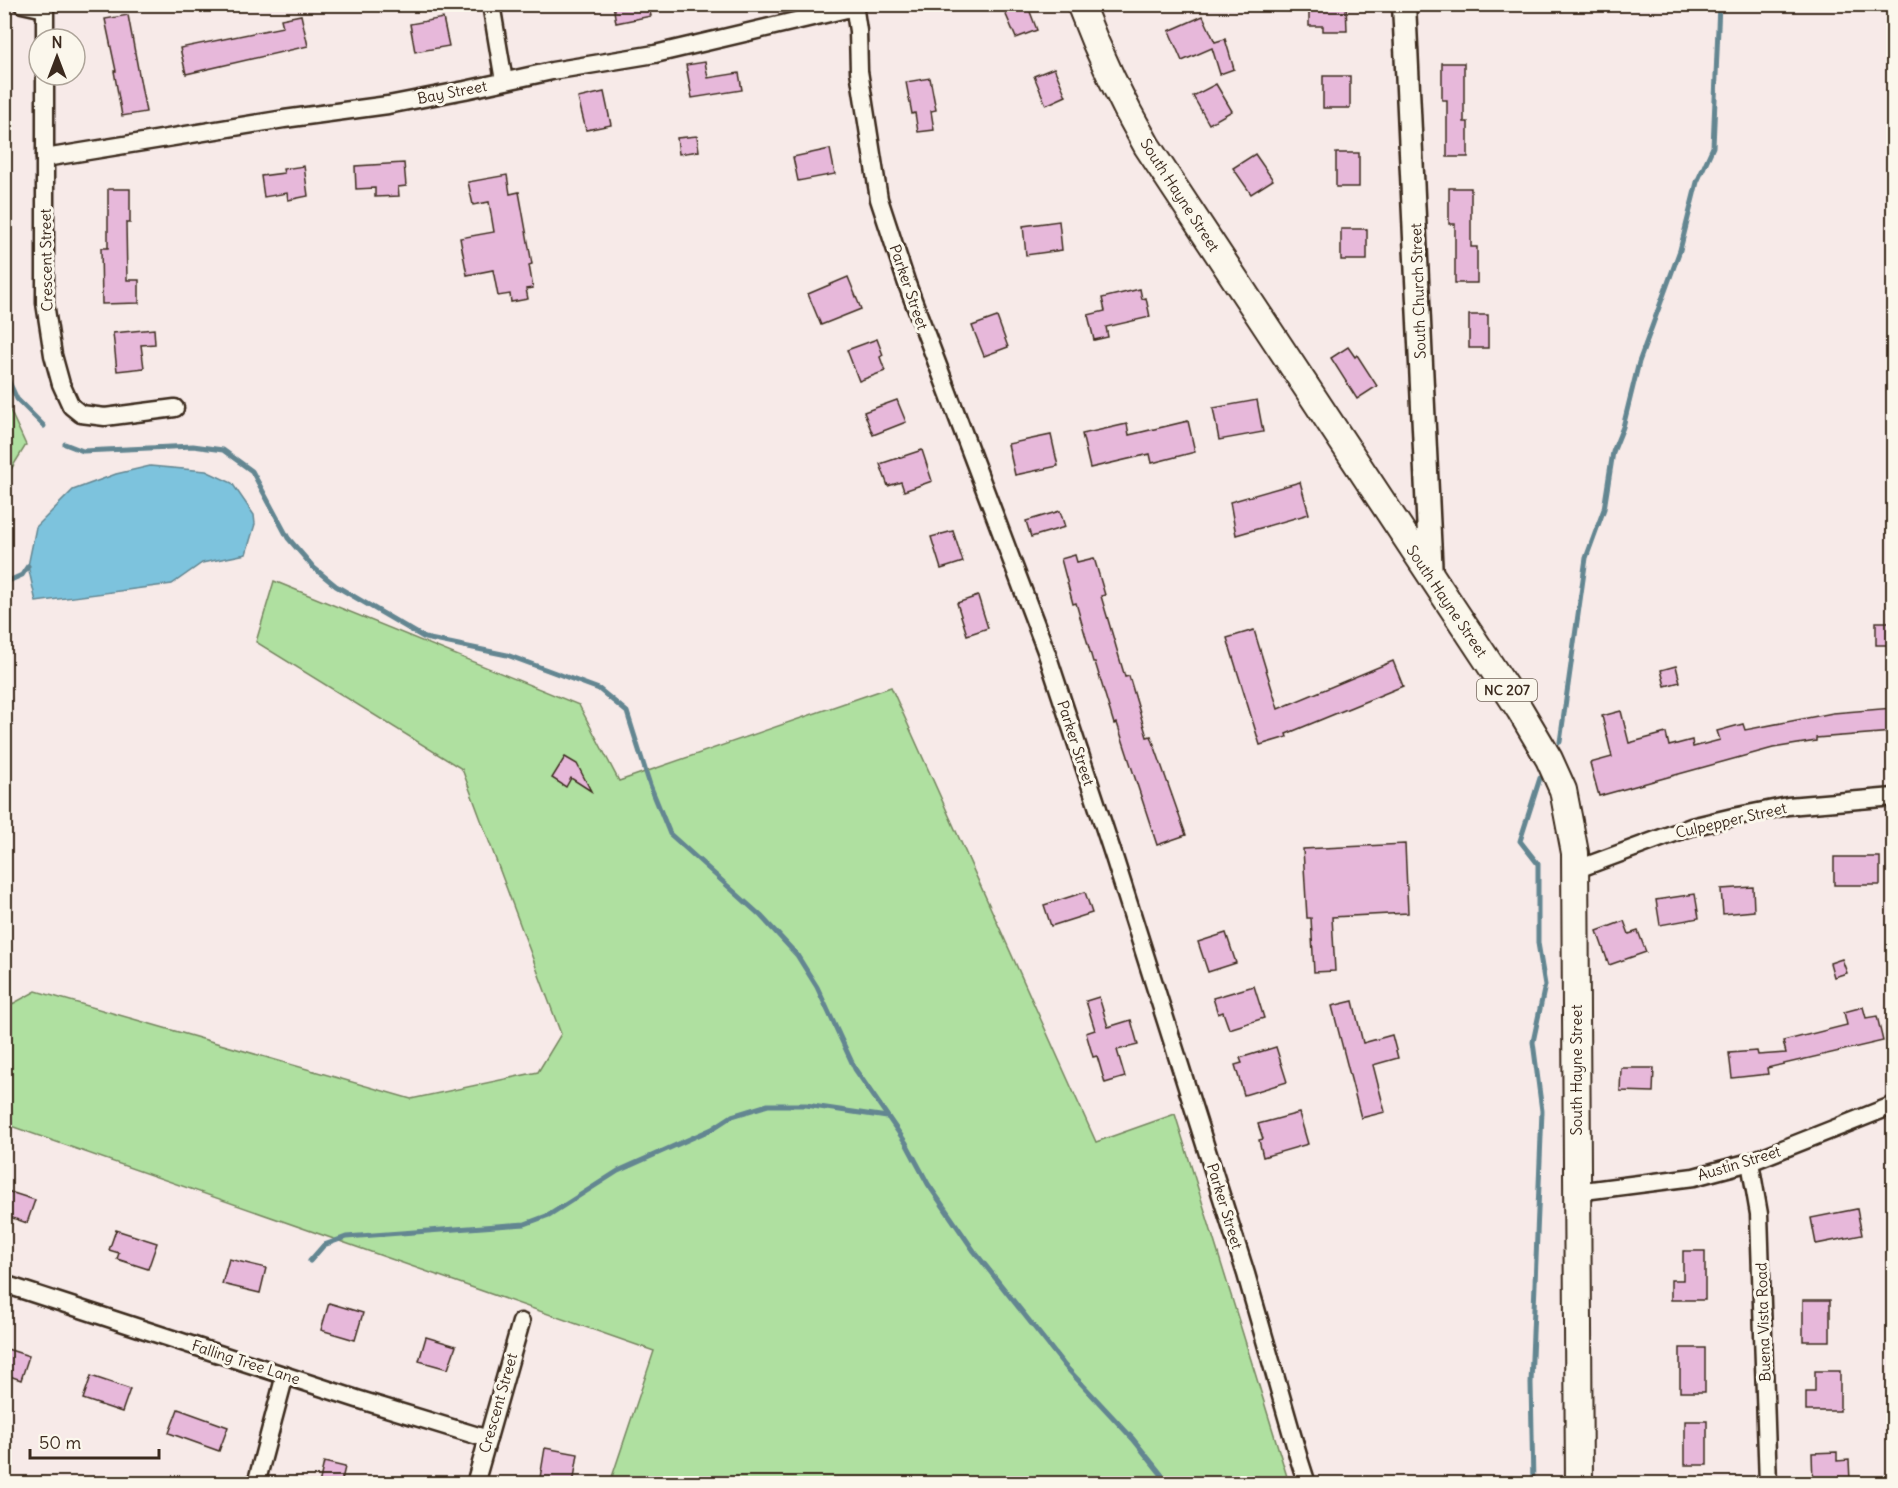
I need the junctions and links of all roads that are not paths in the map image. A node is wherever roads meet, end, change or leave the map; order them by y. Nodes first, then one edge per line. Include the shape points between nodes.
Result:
1 (22, 4) edge
2 (490, 4) edge
3 (1080, 4) edge
4 (1404, 4) edge
5 (854, 6) edge
6 (45, 7) edge
7 (45, 27) edge
8 (504, 81) junction
9 (45, 87) edge
10 (45, 158) junction
11 (175, 408) dead end
12 (1431, 577) junction
13 (1893, 797) edge
14 (1575, 870) junction
15 (1893, 1105) edge
16 (1750, 1162) junction
17 (1576, 1192) junction
18 (4, 1284) edge
19 (521, 1322) dead end
20 (285, 1375) junction
21 (488, 1439) junction
22 (256, 1484) edge
23 (475, 1484) edge
24 (1307, 1484) edge
25 (1579, 1484) edge
26 (1768, 1484) edge

1 - 6 street
2 - 8 street
3 - 12 main road, South Hayne Street / NC 207 via 1120,97 1148,146
4 - 12 street, South Church Street
5 - 8 street, Bay Street via 655,54
5 - 24 street, Parker Street via 859,71 879,199 907,284 1046,651 1183,1071
6 - 7 street
8 - 10 street, Bay Street via 388,105
9 - 10 street, Crescent Street
10 - 11 street, Crescent Street via 45,303 52,355 71,406 81,414 105,417
12 - 14 main road, South Hayne Street / NC 207 via 1549,759 1563,790
13 - 14 street, Culpepper Street via 1788,806 1732,817 1691,827
14 - 17 main road, South Hayne Street / NC 207
15 - 16 street, Austin Street
16 - 17 street, Austin Street via 1694,1177
16 - 26 street, Buena Vista Road via 1759,1214
17 - 25 main road, South Hayne Street / NC 207
18 - 20 street, Falling Tree Lane
19 - 21 street, Crescent Street
20 - 21 street, Falling Tree Lane
20 - 22 street
21 - 23 street, Crescent Street

